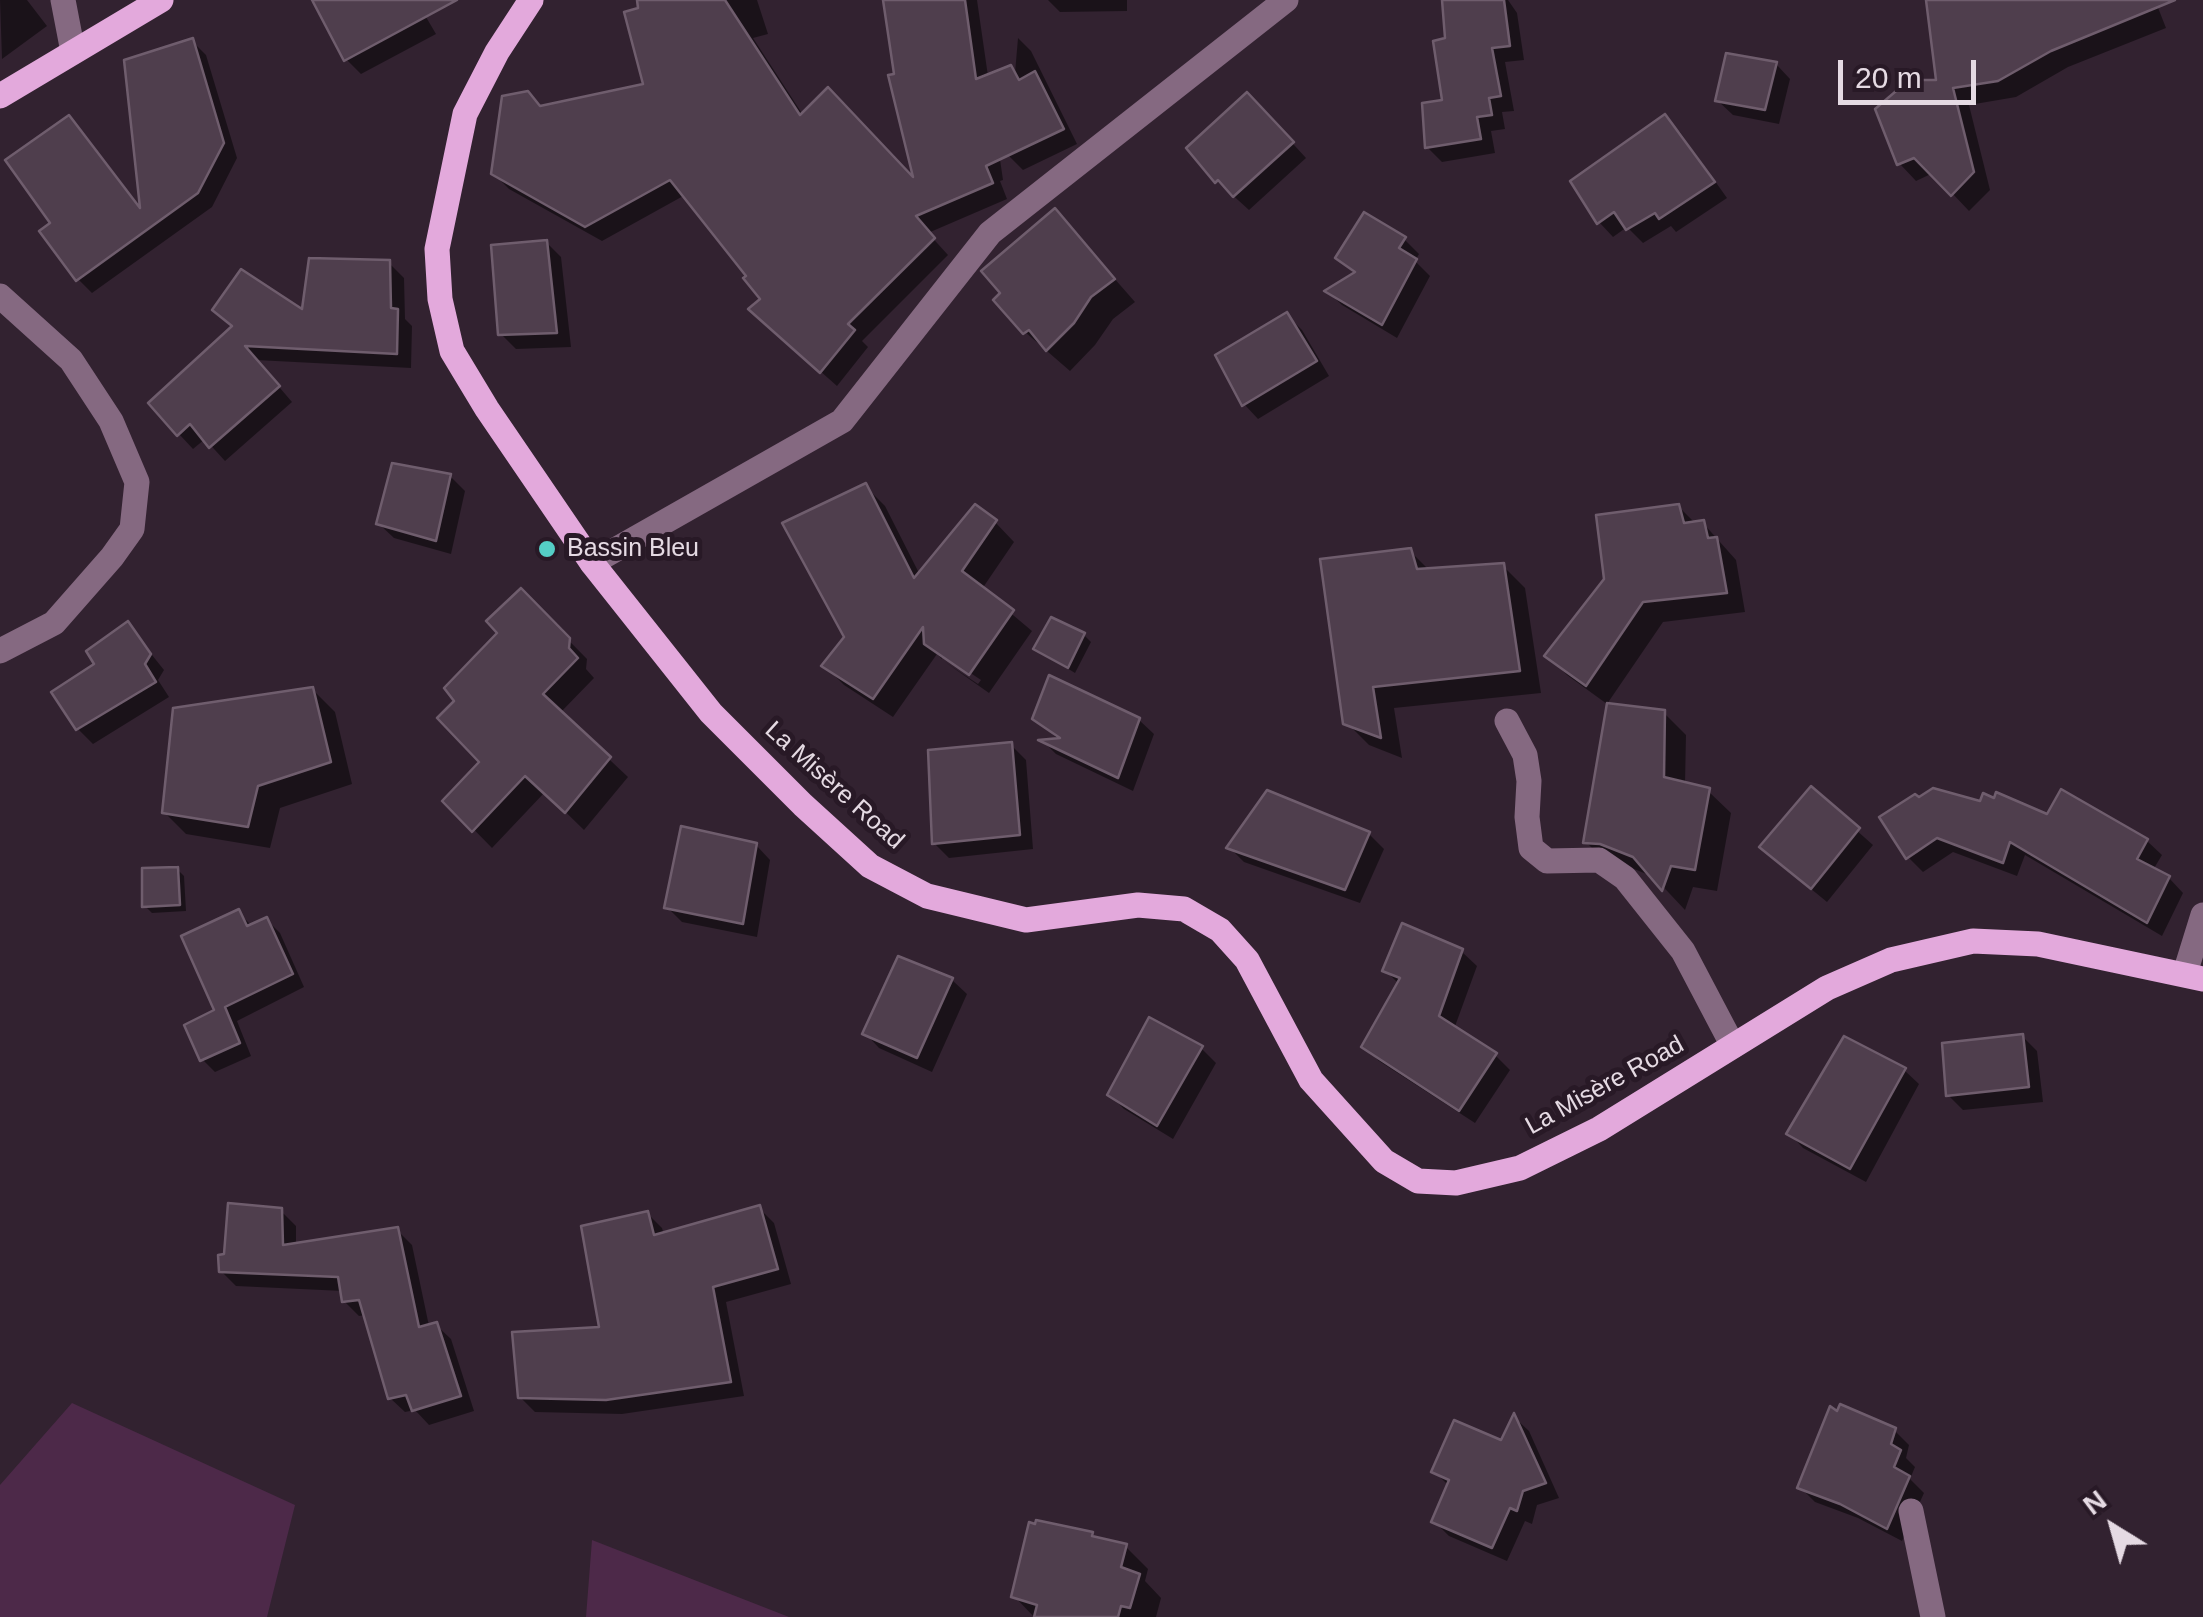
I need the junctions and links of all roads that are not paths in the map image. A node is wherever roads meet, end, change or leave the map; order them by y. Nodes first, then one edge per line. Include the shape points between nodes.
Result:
1 (63, 0) edge
2 (161, 0) edge
3 (531, 0) edge
4 (1286, 0) edge
5 (74, 52) junction
6 (0, 96) edge
7 (0, 296) edge
8 (592, 563) junction
9 (0, 651) edge
10 (1507, 722) dead end
11 (2203, 914) edge
12 (2194, 976) edge
13 (1733, 1046) junction
14 (1912, 1511) dead end
15 (1932, 1617) edge

1 - 5 street
2 - 5 main road
3 - 8 main road, La Misère Road via 466,114 436,249 440,298 452,351
4 - 8 street via 990,233 842,421
5 - 6 main road
7 - 9 street via 71,360 111,421 137,482 132,530 112,557 54,623
8 - 13 main road, La Misère Road via 712,713 870,866 927,896 1026,920 1138,906 1184,909 1220,930 1247,960 1311,1080 1384,1161 1418,1181 1456,1182 1520,1168 1599,1130
10 - 13 street via 1530,781 1531,848 1548,860 1600,860 1626,878 1683,951
11 - 12 street
12 - 13 main road, La Misère Road via 2038,944 1972,941 1892,960 1827,988
14 - 15 street

